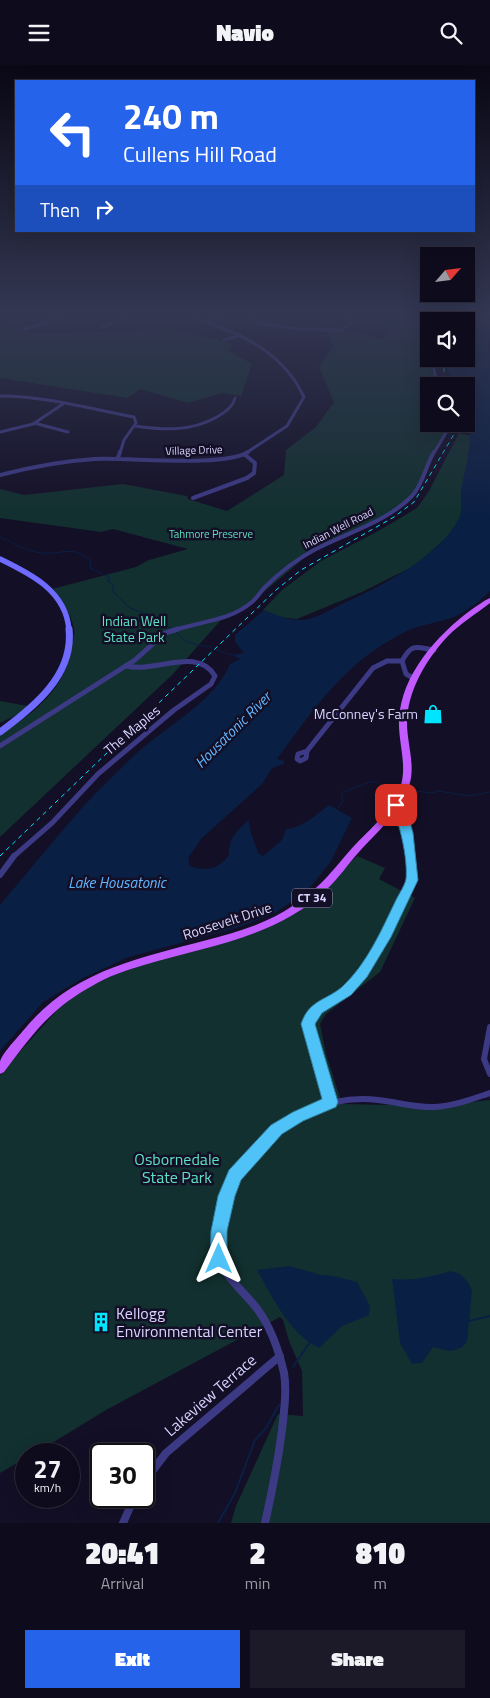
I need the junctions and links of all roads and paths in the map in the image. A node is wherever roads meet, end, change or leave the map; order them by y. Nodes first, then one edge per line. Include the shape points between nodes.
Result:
1 (295, 382) edge
2 (0, 396) edge
3 (235, 399) dead end
4 (63, 404) junction
5 (34, 423) junction
6 (134, 426) junction
7 (0, 432) edge
8 (68, 432) dead end
9 (446, 432) edge
10 (244, 454) junction
11 (118, 458) junction
12 (0, 475) edge
13 (193, 498) dead end
14 (0, 559) edge
15 (490, 600) edge
16 (434, 650) junction
17 (402, 661) junction
18 (126, 666) junction
19 (415, 679) junction
20 (0, 732) edge
21 (0, 746) edge
22 (307, 751) dead end
23 (396, 805) junction
24 (0, 875) edge
25 (490, 1027) edge
26 (0, 1069) edge
27 (490, 1074) edge
28 (490, 1093) edge
29 (330, 1102) junction
30 (280, 1356) junction
31 (155, 1468) edge
32 (130, 1508) edge
33 (123, 1523) edge
34 (265, 1523) edge

1 - 10 street, Village Drive via 304,397 287,426
2 - 4 street
3 - 6 street via 230,408 193,428 168,430
4 - 5 street
4 - 6 street via 125,415 137,420
5 - 7 street
5 - 8 street
6 - 11 street via 124,440
9 - 18 street, Indian Well Road via 414,494 402,505 303,557 238,611 219,620 162,635
10 - 11 street, Village Drive via 202,460
10 - 13 street via 255,463 254,473 246,479
11 - 12 street, Village Drive via 43,465
14 - 20 main road via 30,573 54,593 67,614 71,642 65,664 53,686 32,708
15 - 16 main road, Roosevelt Drive / CT 34 via 446,635
16 - 17 street via 414,647
16 - 19 main road, Roosevelt Drive / CT 34
17 - 19 street via 406,674
17 - 22 street via 384,662 373,668
18 - 21 street, Indian Well Road
18 - 24 street, The Maples via 138,669 191,661 213,671 215,677 211,684 174,710 98,774 52,823 15,855
19 - 23 main road, Roosevelt Drive / CT 34 via 403,716 407,777
23 - 26 main road, Roosevelt Drive / CT 34 via 322,889 288,915 236,935 144,960 84,986 60,1000 42,1017
23 - 29 street via 407,833 412,880 362,973 346,991 317,1009 308,1024
25 - 27 street via 484,1059
28 - 29 street via 430,1107 362,1099
29 - 30 street via 276,1129 244,1163 230,1186 219,1231 219,1259 230,1279 260,1313
30 - 31 street, Lakeview Terrace via 166,1453
30 - 34 street via 285,1397 275,1483
32 - 33 street

